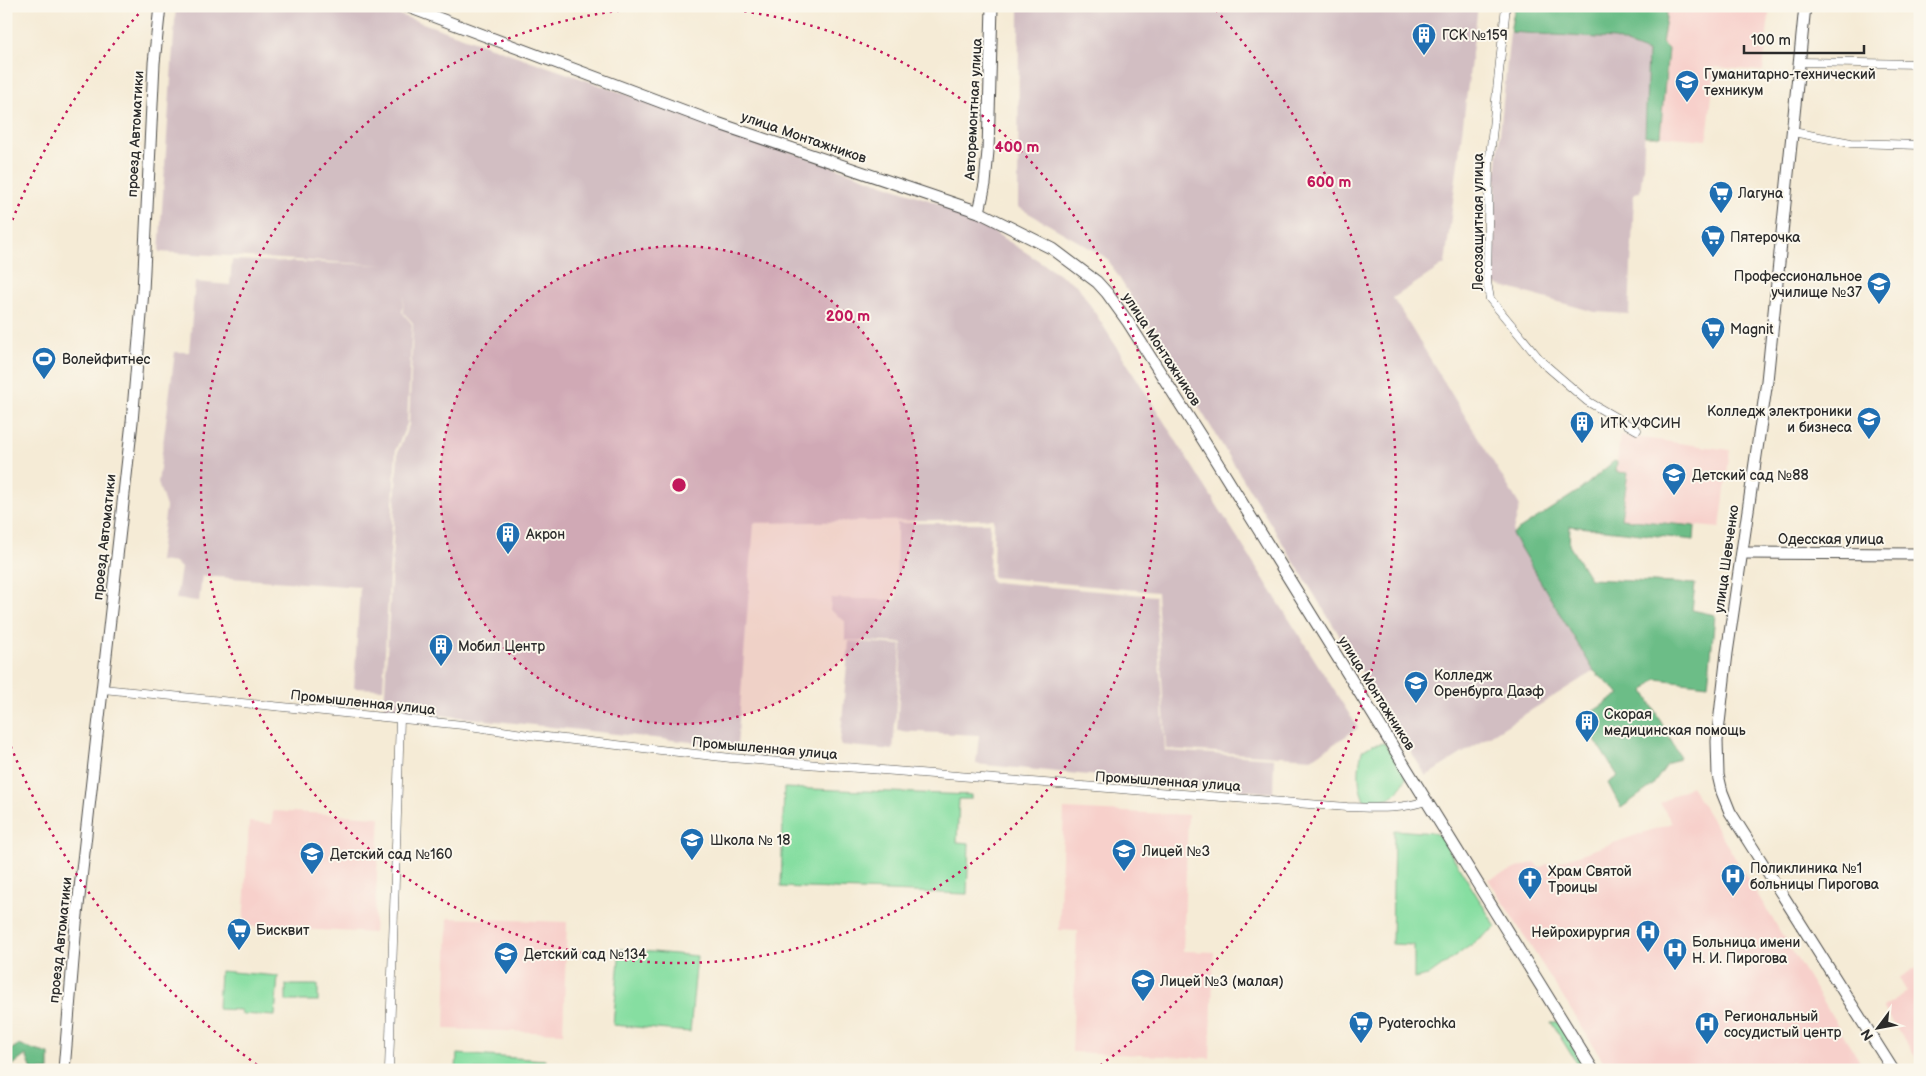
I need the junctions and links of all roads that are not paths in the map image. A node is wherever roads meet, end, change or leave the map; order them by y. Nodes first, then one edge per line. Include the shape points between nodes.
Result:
1 (160, 6) edge
2 (406, 6) edge
3 (992, 6) edge
4 (1506, 6) edge
5 (1805, 6) edge
6 (1800, 62) junction
7 (1920, 64) edge
8 (1793, 132) junction
9 (1920, 145) edge
10 (979, 212) junction
11 (1637, 430) dead end
12 (1743, 553) junction
13 (1920, 554) edge
14 (103, 689) junction
15 (400, 718) junction
16 (1426, 801) junction
17 (64, 1070) edge
18 (389, 1070) edge
19 (1593, 1070) edge
20 (1893, 1070) edge

1 - 14 main road, проезд Автоматики via 138,358
2 - 10 main road, улица Монтажников via 714,122
3 - 10 main road, Авторемонтная улица via 988,151
4 - 11 street, Лесозащитная улица via 1489,165 1487,282 1490,299 1542,362 1587,401
5 - 6 main road, улица Шевченко
6 - 7 street
6 - 8 main road, улица Шевченко
8 - 9 street via 1851,143
8 - 12 main road, улица Шевченко via 1774,323
10 - 16 main road, улица Монтажников via 1053,249 1085,271 1107,292 1218,464
12 - 13 main road, Одесская улица
12 - 20 main road, улица Шевченко via 1717,741 1722,792 1730,812
14 - 15 street, Промышленная улица
14 - 17 main road, проезд Автоматики via 76,924
15 - 16 street, Промышленная улица via 731,758 1059,785 1387,809
15 - 18 street
16 - 19 main road, улица Монтажников

